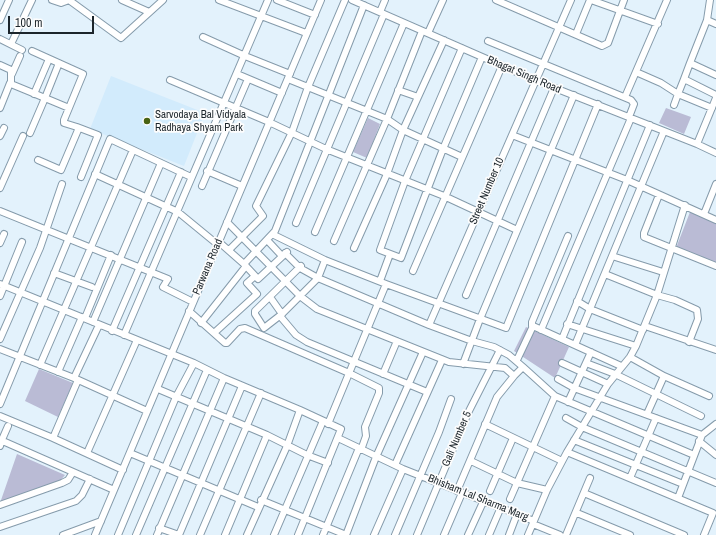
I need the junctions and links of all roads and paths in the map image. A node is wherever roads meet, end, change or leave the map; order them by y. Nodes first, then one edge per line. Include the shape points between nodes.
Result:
1 (8, 0) edge
2 (32, 0) edge
3 (52, 0) edge
4 (68, 0) edge
5 (122, 0) edge
6 (163, 0) edge
7 (219, 0) edge
8 (268, 0) edge
9 (277, 0) edge
10 (321, 0) edge
11 (346, 0) edge
12 (352, 0) edge
13 (385, 0) edge
14 (443, 0) edge
15 (496, 0) edge
16 (570, 0) edge
17 (591, 0) edge
18 (624, 0) edge
19 (667, 0) edge
20 (710, 0) edge
21 (364, 5) junction
22 (620, 11) junction
23 (148, 12) junction
24 (382, 13) junction
25 (315, 15) junction
26 (262, 17) junction
27 (0, 20) edge
28 (707, 20) junction
29 (404, 23) junction
30 (658, 24) junction
31 (716, 24) edge
32 (559, 27) junction
33 (422, 30) junction
34 (306, 33) junction
35 (428, 34) junction
36 (576, 34) junction
37 (203, 37) dead end
38 (0, 39) edge
39 (444, 40) junction
40 (488, 41) dead end
41 (11, 44) junction
42 (462, 48) junction
43 (32, 51) dead end
44 (245, 56) junction
45 (482, 57) junction
46 (49, 59) junction
47 (59, 63) junction
48 (690, 63) junction
49 (544, 64) junction
50 (0, 65) edge
51 (502, 66) junction
52 (636, 72) junction
53 (12, 74) junction
54 (237, 74) junction
55 (716, 75) edge
56 (289, 76) junction
57 (248, 79) junction
58 (684, 79) junction
59 (170, 80) dead end
60 (537, 81) junction
61 (10, 83) junction
62 (308, 87) junction
63 (554, 88) junction
64 (398, 90) junction
65 (282, 93) junction
66 (34, 94) junction
67 (678, 94) junction
68 (328, 95) junction
69 (574, 95) junction
70 (716, 95) edge
71 (418, 97) junction
72 (625, 97) junction
73 (45, 98) junction
74 (716, 98) edge
75 (224, 103) junction
76 (347, 103) junction
77 (598, 104) junction
78 (674, 105) dead end
79 (235, 107) junction
80 (0, 108) edge
81 (69, 108) junction
82 (712, 108) junction
83 (367, 111) junction
84 (630, 117) junction
85 (387, 119) junction
86 (269, 122) junction
87 (650, 125) junction
88 (77, 127) junction
89 (4, 128) dead end
90 (403, 130) junction
91 (664, 131) junction
92 (292, 132) junction
93 (30, 133) dead end
94 (512, 135) junction
95 (0, 136) edge
96 (24, 136) dead end
97 (423, 140) junction
98 (311, 142) junction
99 (531, 143) junction
100 (697, 144) junction
101 (326, 149) junction
102 (443, 149) junction
103 (133, 150) junction
104 (550, 151) junction
105 (716, 153) edge
106 (462, 157) junction
107 (345, 158) junction
108 (38, 160) dead end
109 (574, 160) junction
110 (162, 163) junction
111 (366, 166) junction
112 (207, 171) junction
113 (181, 172) junction
114 (95, 174) junction
115 (387, 174) junction
116 (608, 174) junction
117 (191, 177) junction
118 (81, 178) dead end
119 (627, 180) junction
120 (405, 181) junction
121 (62, 184) dead end
122 (716, 184) edge
123 (117, 185) junction
124 (202, 186) dead end
125 (242, 186) junction
126 (641, 187) junction
127 (0, 188) edge
128 (428, 189) junction
129 (659, 195) junction
130 (444, 196) junction
131 (147, 197) junction
132 (685, 205) junction
133 (166, 206) junction
134 (0, 211) edge
135 (178, 212) junction
136 (479, 212) junction
137 (704, 214) junction
138 (498, 220) junction
139 (716, 220) edge
140 (228, 222) junction
141 (296, 223) dead end
142 (46, 230) junction
143 (517, 230) junction
144 (315, 232) dead end
145 (4, 234) dead end
146 (274, 235) junction
147 (568, 236) dead end
148 (241, 238) junction
149 (68, 240) junction
150 (267, 240) junction
151 (334, 240) dead end
152 (22, 242) dead end
153 (0, 243) edge
154 (218, 243) junction
155 (90, 247) junction
156 (354, 248) dead end
157 (671, 248) junction
158 (229, 250) junction
159 (257, 251) junction
160 (285, 253) junction
161 (390, 254) junction
162 (111, 255) junction
163 (612, 256) junction
164 (120, 259) junction
165 (325, 260) junction
166 (245, 265) junction
167 (271, 266) junction
168 (716, 266) edge
169 (139, 267) junction
170 (301, 267) junction
171 (413, 271) dead end
172 (152, 272) junction
173 (663, 272) junction
174 (54, 273) junction
175 (605, 274) junction
176 (255, 276) junction
177 (318, 278) junction
178 (76, 281) junction
179 (286, 281) junction
180 (383, 282) junction
181 (2, 285) edge
182 (92, 287) dead end
183 (21, 292) junction
184 (657, 295) junction
185 (0, 296) edge
186 (300, 296) junction
187 (466, 296) dead end
188 (270, 297) junction
189 (43, 301) junction
190 (577, 301) junction
191 (193, 302) junction
192 (439, 302) junction
193 (379, 304) junction
194 (590, 308) junction
195 (64, 309) junction
196 (189, 311) junction
197 (281, 315) junction
198 (84, 317) junction
199 (480, 319) junction
200 (201, 323) junction
201 (96, 324) junction
202 (568, 324) junction
203 (429, 325) junction
204 (532, 326) junction
205 (582, 328) junction
206 (644, 328) junction
207 (368, 330) junction
208 (542, 330) junction
209 (112, 331) junction
210 (214, 334) junction
211 (124, 335) junction
212 (0, 339) edge
213 (562, 339) junction
214 (136, 340) junction
215 (397, 341) junction
216 (472, 341) junction
217 (689, 342) junction
218 (575, 345) junction
219 (636, 346) junction
220 (0, 349) edge
221 (500, 350) junction
222 (716, 350) edge
223 (423, 352) junction
224 (590, 352) junction
225 (171, 353) junction
226 (19, 356) junction
227 (630, 357) junction
228 (442, 360) junction
229 (516, 360) junction
230 (354, 361) junction
231 (194, 363) junction
232 (562, 363) dead end
233 (586, 363) junction
234 (40, 364) junction
235 (463, 364) junction
236 (490, 366) junction
237 (622, 366) junction
238 (523, 367) junction
239 (207, 370) junction
240 (582, 371) junction
241 (58, 372) junction
242 (349, 373) junction
243 (383, 374) junction
244 (615, 374) junction
245 (514, 376) junction
246 (664, 376) junction
247 (224, 378) junction
248 (76, 379) junction
249 (558, 379) dead end
250 (608, 384) junction
251 (409, 385) junction
252 (242, 386) junction
253 (574, 388) junction
254 (158, 389) junction
255 (428, 392) junction
256 (261, 393) junction
257 (112, 394) junction
258 (656, 394) junction
259 (555, 396) junction
260 (709, 396) dead end
261 (176, 397) junction
262 (599, 398) junction
263 (451, 399) dead end
264 (568, 402) junction
265 (193, 403) junction
266 (0, 404) edge
267 (210, 410) junction
268 (300, 410) junction
269 (148, 411) junction
270 (592, 411) junction
271 (647, 414) junction
272 (0, 416) edge
273 (701, 416) dead end
274 (566, 418) dead end
275 (656, 418) junction
276 (229, 419) junction
277 (325, 422) junction
278 (485, 424) junction
279 (716, 424) edge
280 (8, 426) dead end
281 (248, 426) junction
282 (582, 427) junction
283 (268, 435) junction
284 (648, 435) junction
285 (53, 438) junction
286 (338, 438) junction
287 (513, 438) junction
288 (701, 438) junction
289 (574, 440) junction
290 (1, 444) edge
291 (287, 446) junction
292 (533, 448) junction
293 (360, 449) junction
294 (641, 451) junction
295 (567, 452) junction
296 (130, 453) junction
297 (87, 454) junction
298 (716, 454) edge
299 (308, 455) junction
300 (694, 456) junction
301 (376, 457) junction
302 (471, 461) junction
303 (562, 461) junction
304 (149, 462) junction
305 (328, 463) junction
306 (636, 464) junction
307 (395, 465) junction
308 (165, 468) junction
309 (403, 469) junction
310 (123, 470) junction
311 (73, 472) junction
312 (688, 472) junction
313 (498, 473) junction
314 (182, 474) junction
315 (419, 475) junction
316 (590, 478) dead end
317 (630, 478) junction
318 (90, 479) junction
319 (201, 483) junction
320 (439, 483) junction
321 (517, 483) junction
322 (716, 483) edge
323 (683, 484) junction
324 (114, 490) junction
325 (220, 490) junction
326 (547, 490) junction
327 (490, 491) dead end
328 (459, 492) junction
329 (584, 493) junction
330 (678, 498) junction
331 (240, 499) junction
332 (510, 499) dead end
333 (261, 500) junction
334 (484, 500) junction
335 (0, 505) edge
336 (258, 507) junction
337 (501, 507) junction
338 (284, 511) junction
339 (577, 513) junction
340 (517, 514) junction
341 (715, 514) edge
342 (305, 520) junction
343 (101, 521) junction
344 (533, 523) junction
345 (0, 527) edge
346 (159, 528) junction
347 (326, 528) junction
348 (63, 535) edge
349 (95, 535) edge
350 (118, 535) edge
351 (136, 535) edge
352 (156, 535) edge
353 (179, 535) edge
354 (200, 535) edge
355 (225, 535) edge
356 (247, 535) edge
357 (274, 535) edge
358 (298, 535) edge
359 (323, 535) edge
360 (374, 535) edge
361 (395, 535) edge
362 (417, 535) edge
363 (444, 535) edge
364 (468, 535) edge
365 (489, 535) edge
366 (509, 535) edge
367 (528, 535) edge
368 (560, 535) edge
369 (566, 535) edge
370 (630, 535) edge
371 (684, 535) edge
372 (704, 535) edge

1 - 27 street
2 - 41 street
3 - 4 street via 61,3
4 - 23 street via 121,38
5 - 23 street
6 - 23 street
7 - 26 street
8 - 26 street
9 - 25 street
10 - 25 street, Parwana Road
11 - 62 street
12 - 21 street, Bhagat Singh Road
13 - 24 street
14 - 35 street
15 - 32 street
16 - 32 street, Street Number 10
17 - 22 street
17 - 36 street
18 - 22 street
19 - 30 street
20 - 28 street
21 - 24 street, Bhagat Singh Road
21 - 68 street
22 - 30 street
22 - 36 street via 606,45 602,46
24 - 29 street, Bhagat Singh Road
24 - 76 street
25 - 34 street, Parwana Road
26 - 34 street
26 - 44 street
28 - 31 street
28 - 48 street
29 - 33 street, Bhagat Singh Road
29 - 83 street
30 - 52 street
32 - 36 street
32 - 49 street, Street Number 10
33 - 35 street, Bhagat Singh Road
33 - 64 street
34 - 56 street, Parwana Road
35 - 39 street, Bhagat Singh Road
37 - 44 street
38 - 41 street
39 - 42 street, Bhagat Singh Road
39 - 71 street
40 - 49 street
41 - 53 street via 21,53
42 - 45 street, Bhagat Singh Road
42 - 97 street
43 - 46 street
44 - 54 street
44 - 56 street
45 - 51 street, Bhagat Singh Road
45 - 102 street
46 - 47 street
46 - 66 street
47 - 73 street
47 - 81 street via 83,74
48 - 55 street
48 - 58 street
49 - 60 street, Street Number 10
49 - 72 street
50 - 53 street via 12,70
51 - 60 street, Bhagat Singh Road
51 - 106 street
52 - 67 street
52 - 72 street
53 - 61 street
54 - 57 street
54 - 75 street
56 - 62 street
56 - 65 street, Parwana Road
57 - 65 street
57 - 79 street
58 - 67 street
58 - 70 street
59 - 75 street
60 - 63 street, Bhagat Singh Road
60 - 94 street, Street Number 10
61 - 66 street
61 - 80 street
62 - 68 street
62 - 92 street
63 - 69 street, Bhagat Singh Road
63 - 99 street
64 - 71 street
64 - 85 street
65 - 86 street, Parwana Road
66 - 73 street
67 - 78 street
67 - 82 street
68 - 76 street
68 - 98 street
69 - 77 street, Bhagat Singh Road
69 - 104 street
71 - 90 street
72 - 84 street via 634,104
73 - 81 street
73 - 93 street
74 - 82 street
75 - 79 street
75 - 117 street
76 - 83 street
76 - 101 street
77 - 84 street, Bhagat Singh Road
77 - 109 street
79 - 86 street
79 - 112 street
81 - 88 street via 64,121
82 - 100 street
83 - 85 street
83 - 107 street
84 - 87 street, Bhagat Singh Road
84 - 116 street
85 - 90 street
85 - 111 street
86 - 92 street
86 - 125 street, Parwana Road
87 - 91 street, Bhagat Singh Road
87 - 119 street
88 - 108 street via 78,131 61,170
88 - 118 street via 98,135
89 - 95 street
90 - 97 street
90 - 115 street
91 - 100 street, Bhagat Singh Road
91 - 126 street
92 - 98 street
92 - 148 street via 256,206 262,216
94 - 99 street
94 - 136 street, Street Number 10
96 - 127 street
97 - 102 street
97 - 120 street
98 - 101 street
98 - 146 street
99 - 104 street
99 - 138 street
100 - 105 street, Bhagat Singh Road
101 - 107 street
101 - 141 street
102 - 106 street
102 - 128 street
103 - 110 street
103 - 114 street via 110,139
103 - 123 street
104 - 109 street
104 - 143 street
106 - 130 street
107 - 111 street
107 - 144 street
109 - 116 street
109 - 199 street via 507,326 502,328
110 - 113 street
110 - 131 street
111 - 115 street
111 - 151 street
112 - 124 street
112 - 125 street
113 - 117 street
113 - 133 street
114 - 123 street
114 - 149 street
115 - 120 street
115 - 156 street
116 - 119 street
116 - 208 street
117 - 135 street
119 - 126 street
119 - 190 street
120 - 128 street
120 - 161 street via 380,250
121 - 142 street
122 - 137 street
123 - 131 street
123 - 155 street
125 - 140 street, Parwana Road
126 - 129 street
126 - 163 street
128 - 130 street
128 - 161 street via 401,258
129 - 132 street
129 - 157 street via 644,235
130 - 136 street
130 - 171 street
131 - 133 street
131 - 164 street
132 - 137 street
132 - 157 street, Bhisham Lal Sharma Marg
133 - 135 street
133 - 169 street
134 - 142 street
135 - 154 street
135 - 172 street
136 - 138 street
136 - 192 street, Street Number 10
137 - 139 street
138 - 143 street
138 - 187 street
140 - 148 street
140 - 154 street, Parwana Road
142 - 149 street
142 - 183 street
143 - 199 street
145 - 153 street
146 - 150 street
146 - 165 street
147 - 204 street
148 - 158 street
148 - 159 street
149 - 155 street
149 - 174 street
150 - 159 street
150 - 160 street
152 - 181 street
154 - 158 street
154 - 191 street, Parwana Road
155 - 162 street
155 - 178 street
157 - 168 street
157 - 173 street, Bhisham Lal Sharma Marg
158 - 166 street
159 - 166 street
159 - 167 street
160 - 167 street
160 - 170 street
161 - 180 street
162 - 164 street
162 - 198 street
163 - 173 street
163 - 175 street
164 - 169 street
164 - 201 street
165 - 177 street
165 - 180 street
166 - 176 street
166 - 200 street
167 - 176 street via 258,279
167 - 179 street
169 - 172 street
169 - 209 street
170 - 177 street
170 - 179 street
172 - 191 street via 168,279 163,287
172 - 211 street
173 - 184 street, Bhisham Lal Sharma Marg
174 - 178 street
174 - 189 street
175 - 184 street
175 - 194 street
176 - 210 street via 247,283 257,294
177 - 186 street
177 - 193 street
178 - 182 street
178 - 195 street
179 - 186 street
179 - 188 street
180 - 192 street
180 - 193 street
181 - 183 street
181 - 185 street
183 - 189 street
183 - 212 street
184 - 206 street, Bhisham Lal Sharma Marg
184 - 217 street via 697,310 698,319
186 - 197 street
186 - 207 street via 317,308
188 - 197 street
188 - 197 street via 255,314 265,328
189 - 195 street
189 - 226 street
190 - 194 street
190 - 202 street
191 - 196 street, Parwana Road
192 - 199 street
192 - 203 street, Street Number 10
193 - 203 street
193 - 207 street
194 - 205 street
194 - 206 street
195 - 198 street
195 - 234 street
196 - 200 street
196 - 225 street, Parwana Road
197 - 230 street via 290,330 301,338
198 - 201 street
198 - 241 street
199 - 216 street
200 - 210 street
201 - 209 street
201 - 248 street
202 - 205 street
202 - 213 street
203 - 216 street
204 - 208 street
204 - 229 street
205 - 218 street
205 - 219 street
206 - 217 street
206 - 219 street, Bhisham Lal Sharma Marg
207 - 215 street
207 - 230 street
208 - 213 street
209 - 211 street
210 - 242 street via 226,344 240,329 245,328
211 - 214 street
213 - 218 street
214 - 225 street
214 - 257 street
215 - 223 street
215 - 243 street
216 - 221 street
216 - 235 street
217 - 222 street
218 - 224 street
219 - 227 street, Bhisham Lal Sharma Marg
220 - 226 street
221 - 229 street
221 - 236 street, Gali Number 5
223 - 228 street
223 - 251 street
224 - 233 street
224 - 237 street
225 - 231 street
225 - 254 street, Parwana Road
226 - 234 street
226 - 266 street
227 - 237 street, Bhisham Lal Sharma Marg
227 - 246 street
228 - 235 street
228 - 255 street
229 - 238 street
230 - 242 street
230 - 243 street
231 - 239 street
231 - 261 street
232 - 240 street
233 - 240 street
233 - 244 street
234 - 241 street
235 - 236 street
236 - 245 street via 505,368
236 - 320 street, Gali Number 5
237 - 244 street, Bhisham Lal Sharma Marg
238 - 245 street
238 - 259 street
239 - 247 street
239 - 265 street
240 - 250 street
240 - 253 street
241 - 248 street
242 - 277 street
242 - 293 street via 379,388 380,393 365,427 366,436
243 - 251 street
244 - 250 street, Bhisham Lal Sharma Marg
244 - 258 street
245 - 278 street via 497,397
246 - 258 street
246 - 260 street
247 - 252 street
247 - 267 street
248 - 257 street
248 - 285 street
249 - 253 street
250 - 262 street, Bhisham Lal Sharma Marg
251 - 255 street
251 - 301 street
252 - 256 street
252 - 276 street
253 - 262 street
253 - 264 street
254 - 261 street
254 - 269 street, Parwana Road
255 - 307 street
256 - 268 street
256 - 281 street
257 - 269 street
257 - 297 street
258 - 271 street
258 - 273 street
259 - 264 street
259 - 292 street
261 - 265 street
261 - 304 street
262 - 270 street, Bhisham Lal Sharma Marg
262 - 271 street
263 - 315 street
264 - 270 street
265 - 267 street
265 - 308 street
267 - 276 street
267 - 314 street
268 - 277 street
268 - 291 street
269 - 296 street, Parwana Road
270 - 282 street, Bhisham Lal Sharma Marg
270 - 284 street
271 - 275 street
272 - 285 street
274 - 282 street
275 - 284 street
275 - 288 street
276 - 281 street
276 - 319 street
277 - 286 street via 341,429
277 - 299 street
278 - 287 street
278 - 302 street
279 - 288 street
280 - 290 street
281 - 283 street
281 - 325 street
282 - 289 street, Bhisham Lal Sharma Marg
282 - 294 street
283 - 291 street
283 - 331 street
284 - 294 street
284 - 300 street
285 - 297 street
286 - 293 street, Bhisham Lal Sharma Marg
286 - 305 street
287 - 292 street
287 - 313 street
288 - 298 street
288 - 300 street
289 - 295 street, Bhisham Lal Sharma Marg
289 - 306 street
290 - 311 street via 5,442
291 - 299 street
291 - 333 street
292 - 303 street
292 - 321 street
293 - 301 street, Bhisham Lal Sharma Marg
293 - 347 street
294 - 306 street
294 - 312 street
295 - 303 street, Bhisham Lal Sharma Marg
295 - 317 street
296 - 304 street
296 - 310 street, Parwana Road
297 - 310 street
299 - 305 street
299 - 338 street
300 - 312 street
301 - 307 street, Bhisham Lal Sharma Marg
301 - 347 street via 346,535
302 - 313 street
302 - 328 street
303 - 326 street, Bhisham Lal Sharma Marg
304 - 308 street
304 - 350 street
305 - 342 street
306 - 317 street
306 - 323 street
307 - 309 street, Bhisham Lal Sharma Marg
308 - 314 street
308 - 351 street
309 - 315 street, Bhisham Lal Sharma Marg
309 - 360 street
310 - 324 street, Parwana Road
311 - 318 street
311 - 335 street via 62,484
312 - 322 street
312 - 323 street
313 - 321 street
313 - 327 street
314 - 319 street
314 - 346 street
315 - 320 street, Bhisham Lal Sharma Marg
315 - 361 street
316 - 329 street
317 - 330 street
318 - 324 street
318 - 345 street via 76,501
319 - 325 street
319 - 353 street
320 - 328 street, Bhisham Lal Sharma Marg
320 - 362 street, Gali Number 5
321 - 326 street
321 - 332 street
323 - 330 street
324 - 343 street, Parwana Road
325 - 331 street
325 - 354 street
326 - 344 street, Bhisham Lal Sharma Marg
328 - 334 street, Bhisham Lal Sharma Marg
328 - 363 street
329 - 339 street
329 - 371 street
330 - 341 street
331 - 336 street
331 - 355 street
333 - 336 street
333 - 338 street
334 - 337 street, Bhisham Lal Sharma Marg
334 - 364 street
336 - 356 street
337 - 340 street, Bhisham Lal Sharma Marg
337 - 365 street
338 - 342 street
338 - 357 street
339 - 369 street
339 - 370 street
340 - 344 street, Bhisham Lal Sharma Marg
340 - 366 street
341 - 372 street
342 - 347 street
342 - 358 street
343 - 348 street
343 - 349 street, Parwana Road
344 - 367 street
344 - 368 street
346 - 352 street
346 - 353 street
347 - 359 street

